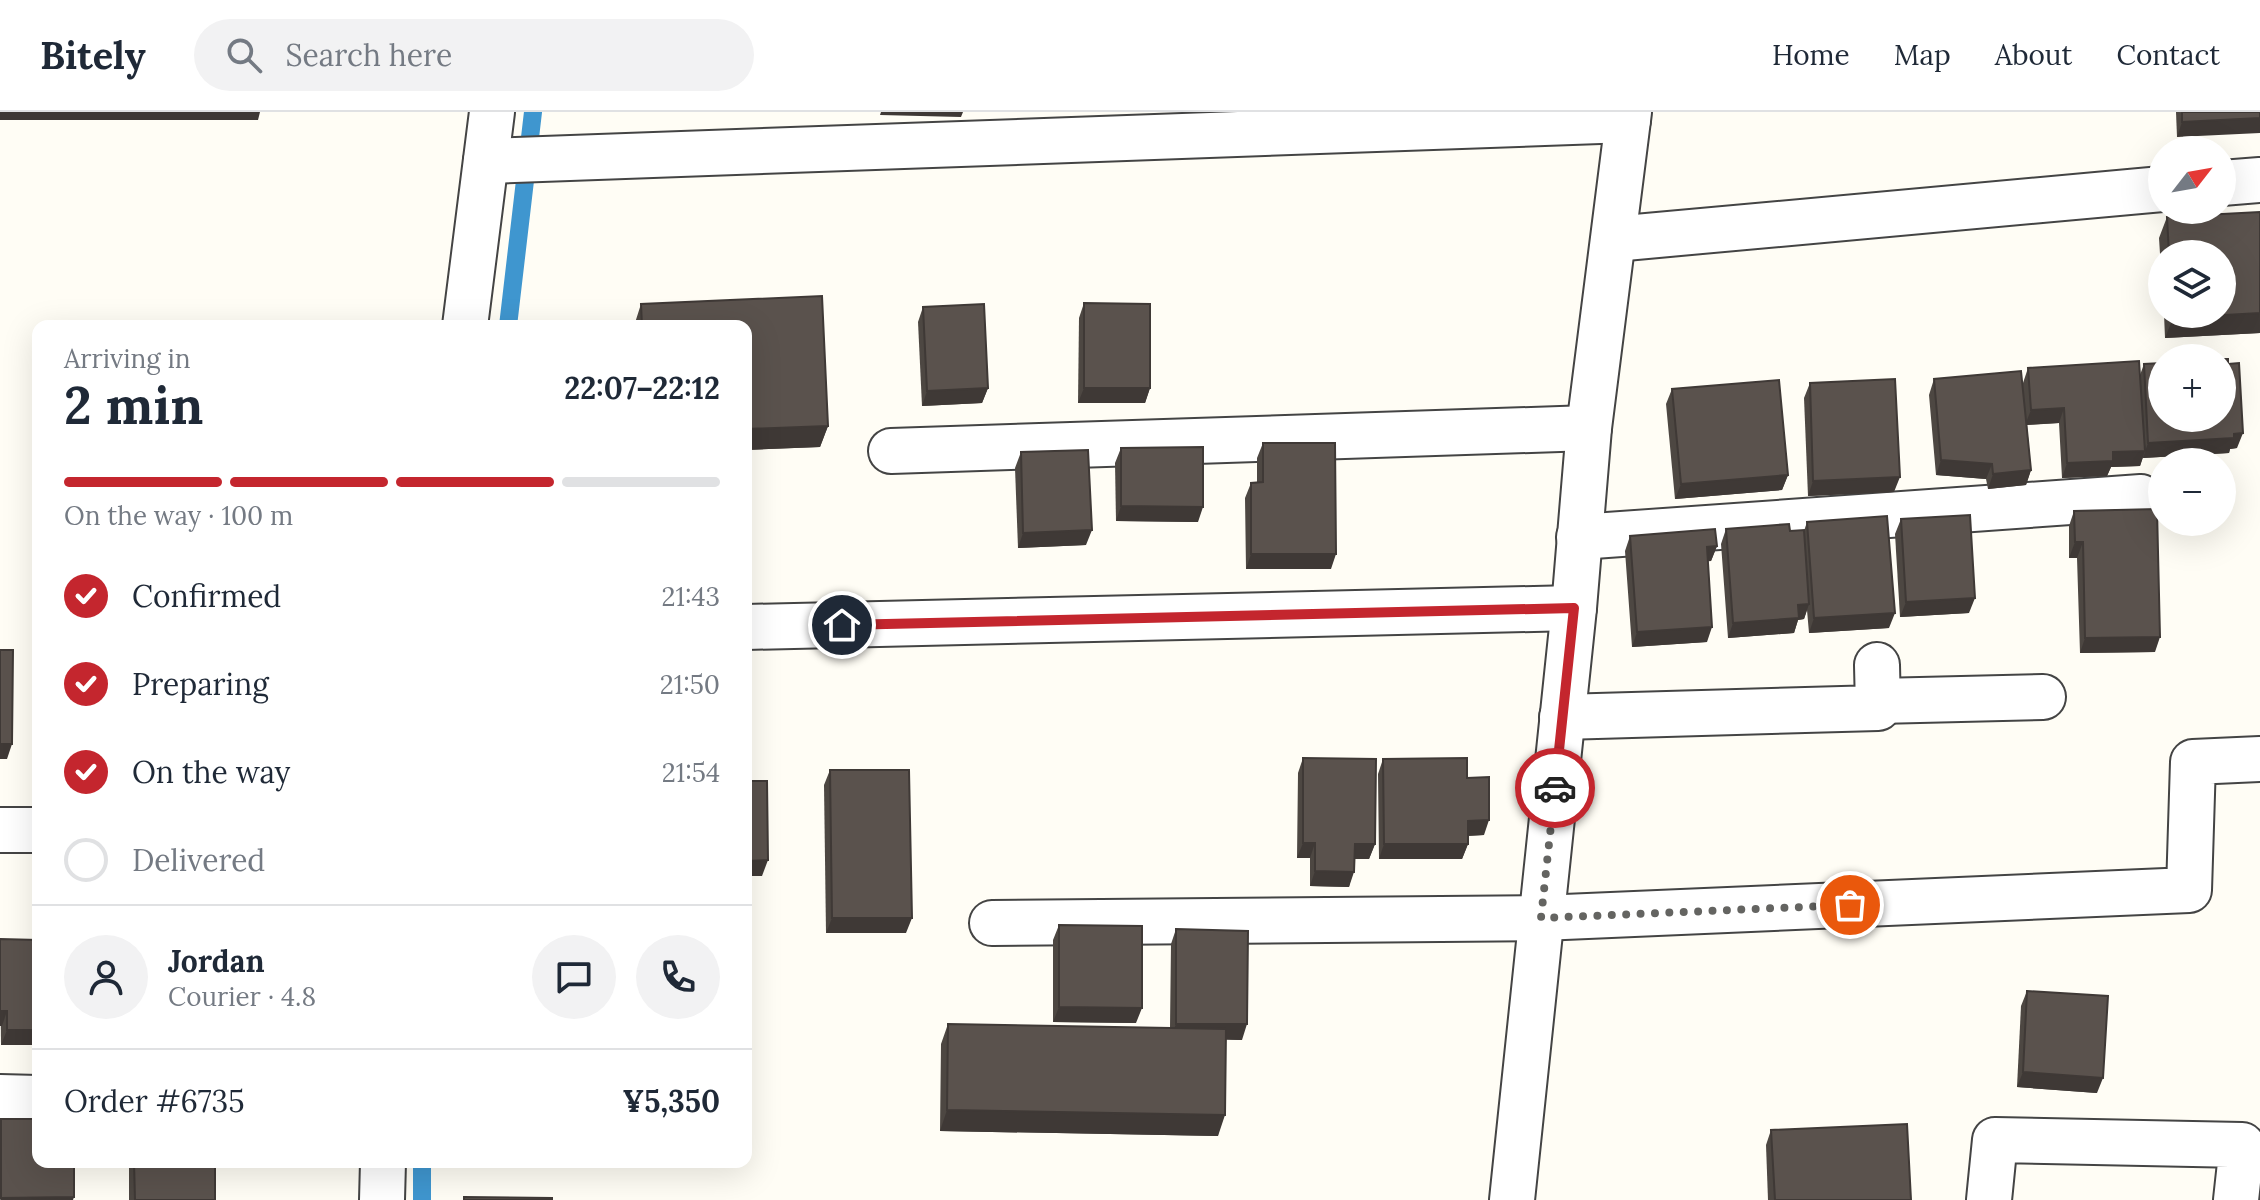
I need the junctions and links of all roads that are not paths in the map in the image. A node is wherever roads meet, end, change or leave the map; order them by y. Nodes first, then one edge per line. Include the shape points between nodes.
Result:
1 (492, 112) edge
2 (1629, 116) edge
3 (513, 160) junction
4 (2260, 180) edge
5 (2236, 182) edge
6 (2148, 190) edge
7 (1614, 239) junction
8 (467, 320) edge
9 (1589, 428) junction
10 (891, 451) dead end
11 (2141, 497) dead end
12 (1579, 537) junction
13 (1574, 608) junction
14 (752, 627) edge
15 (2043, 697) dead end
16 (1562, 717) junction
17 (2260, 759) edge
18 (0, 830) edge
19 (32, 830) edge
20 (1541, 918) junction
21 (992, 923) dead end
22 (0, 1097) edge
23 (32, 1098) edge
24 (383, 1168) edge
25 (382, 1200) edge
26 (1512, 1200) edge
27 (1989, 1200) edge
28 (2236, 1200) edge

1 - 3 street
2 - 3 street
2 - 7 street
3 - 8 street
4 - 5 street
6 - 7 street
7 - 9 street
9 - 10 street
9 - 12 street
11 - 12 street
12 - 13 street
13 - 14 street
13 - 16 street
15 - 16 street via 1878,683 1878,708
16 - 20 street
17 - 20 street via 2193,762 2189,890
18 - 19 street
20 - 21 street
20 - 26 street
22 - 23 street
24 - 25 street
27 - 28 street via 1995,1140 2242,1145

